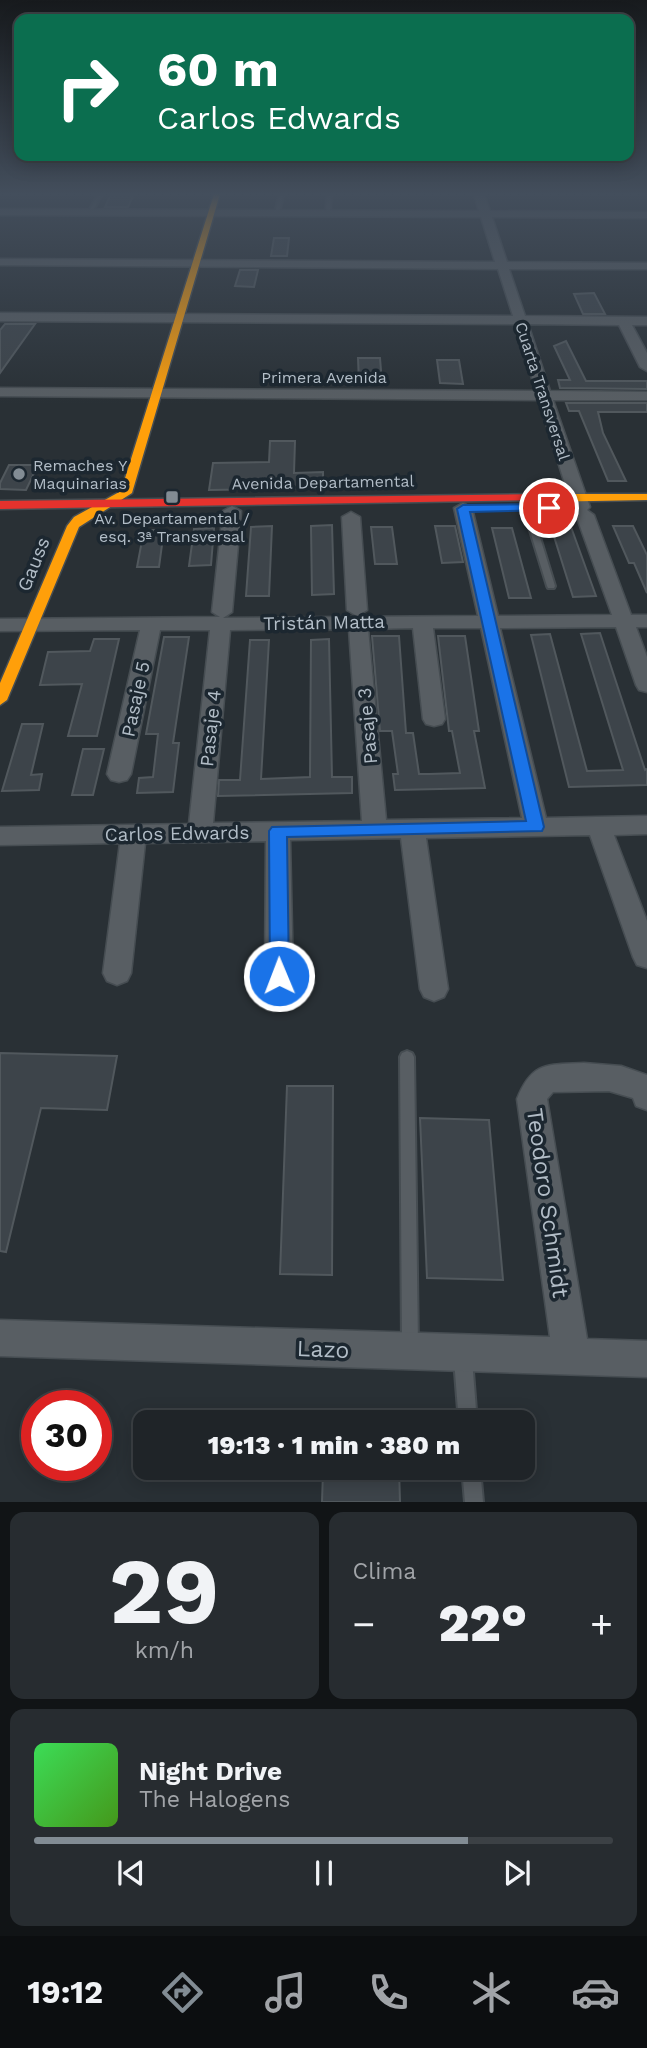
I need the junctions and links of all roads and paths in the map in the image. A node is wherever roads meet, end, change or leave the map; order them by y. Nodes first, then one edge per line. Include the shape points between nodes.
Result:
1 (197, 264) edge
2 (364, 264) edge
3 (502, 265) junction
4 (647, 265) edge
5 (0, 317) edge
6 (179, 318) junction
7 (520, 320) junction
8 (624, 321) junction
9 (647, 321) edge
10 (647, 367) edge
11 (0, 392) edge
12 (156, 393) junction
13 (545, 396) junction
14 (647, 396) edge
15 (647, 496) edge
16 (111, 502) junction
17 (0, 505) edge
18 (581, 507) junction
19 (647, 507) edge
20 (527, 508) junction
21 (463, 509) junction
22 (92, 511) junction
23 (232, 511) junction
24 (0, 513) edge
25 (351, 517) dead end
26 (551, 586) dead end
27 (488, 615) junction
28 (358, 616) junction
29 (222, 617) junction
30 (33, 620) junction
31 (422, 621) junction
32 (624, 621) junction
33 (647, 621) edge
34 (151, 624) junction
35 (0, 625) edge
36 (647, 685) edge
37 (0, 700) edge
38 (433, 719) dead end
39 (119, 774) dead end
40 (647, 825) edge
41 (599, 826) junction
42 (536, 827) junction
43 (412, 829) junction
44 (375, 830) junction
45 (278, 831) junction
46 (200, 832) junction
47 (134, 833) junction
48 (0, 835) edge
49 (647, 957) edge
50 (117, 973) dead end
51 (279, 976) dead end
52 (434, 989) dead end
53 (408, 1056) dead end
54 (647, 1096) edge
55 (0, 1338) edge
56 (410, 1351) junction
57 (463, 1353) junction
58 (571, 1356) junction
59 (647, 1359) edge
60 (467, 1410) edge
61 (472, 1480) edge
62 (474, 1502) edge

1 - 6 street
2 - 3 street
3 - 4 street
3 - 7 street, Cuarta Transversal
5 - 6 street
6 - 7 street
6 - 12 street
7 - 8 street
7 - 13 street, Cuarta Transversal
8 - 9 street
8 - 10 street
11 - 12 street, Primera Avenida
12 - 13 street, Primera Avenida
12 - 16 street via 126,493
13 - 14 street, Primera Avenida
13 - 18 street, Cuarta Transversal
15 - 18 street, Avenida Departamental
16 - 17 street, Avenida Departamental
16 - 18 street, Avenida Departamental
16 - 22 street, Gauss
18 - 19 street, Avenida Departamental
18 - 20 street, Avenida Departamental
18 - 32 street, Cuarta Transversal
20 - 21 street, Avenida Departamental
20 - 26 lane
21 - 23 street, Avenida Departamental
21 - 27 street
22 - 23 street, Avenida Departamental
22 - 24 street, Avenida Departamental
22 - 30 street, Gauss via 73,526
23 - 29 street, Pasaje 4
25 - 28 street, Pasaje 3
27 - 28 street, Tristán Matta
27 - 31 street, Tristán Matta
27 - 32 street, Tristán Matta
27 - 42 street
28 - 29 street, Tristán Matta
28 - 31 street, Tristán Matta
28 - 44 street, Pasaje 3
29 - 30 street, Tristán Matta
29 - 34 street, Tristán Matta
29 - 46 street, Pasaje 4
30 - 34 street, Tristán Matta
30 - 35 street, Tristán Matta
30 - 37 street, Gauss
31 - 38 street
32 - 33 street, Tristán Matta
32 - 36 street, Cuarta Transversal
34 - 39 street, Pasaje 5
40 - 41 street, Carlos Edwards
41 - 42 street, Carlos Edwards
41 - 49 street
42 - 43 street, Carlos Edwards
43 - 44 street, Carlos Edwards
43 - 52 street
44 - 45 street, Carlos Edwards
45 - 46 street, Carlos Edwards
45 - 51 street
46 - 47 street, Carlos Edwards
47 - 48 street, Carlos Edwards
47 - 50 street
53 - 56 lane
54 - 58 street, Teodoro Schmidt via 645,1089 616,1077 546,1079 532,1098
55 - 56 street, Lazo
56 - 57 street, Lazo
57 - 58 street, Lazo
57 - 60 lane
58 - 59 street, Lazo
61 - 62 lane

